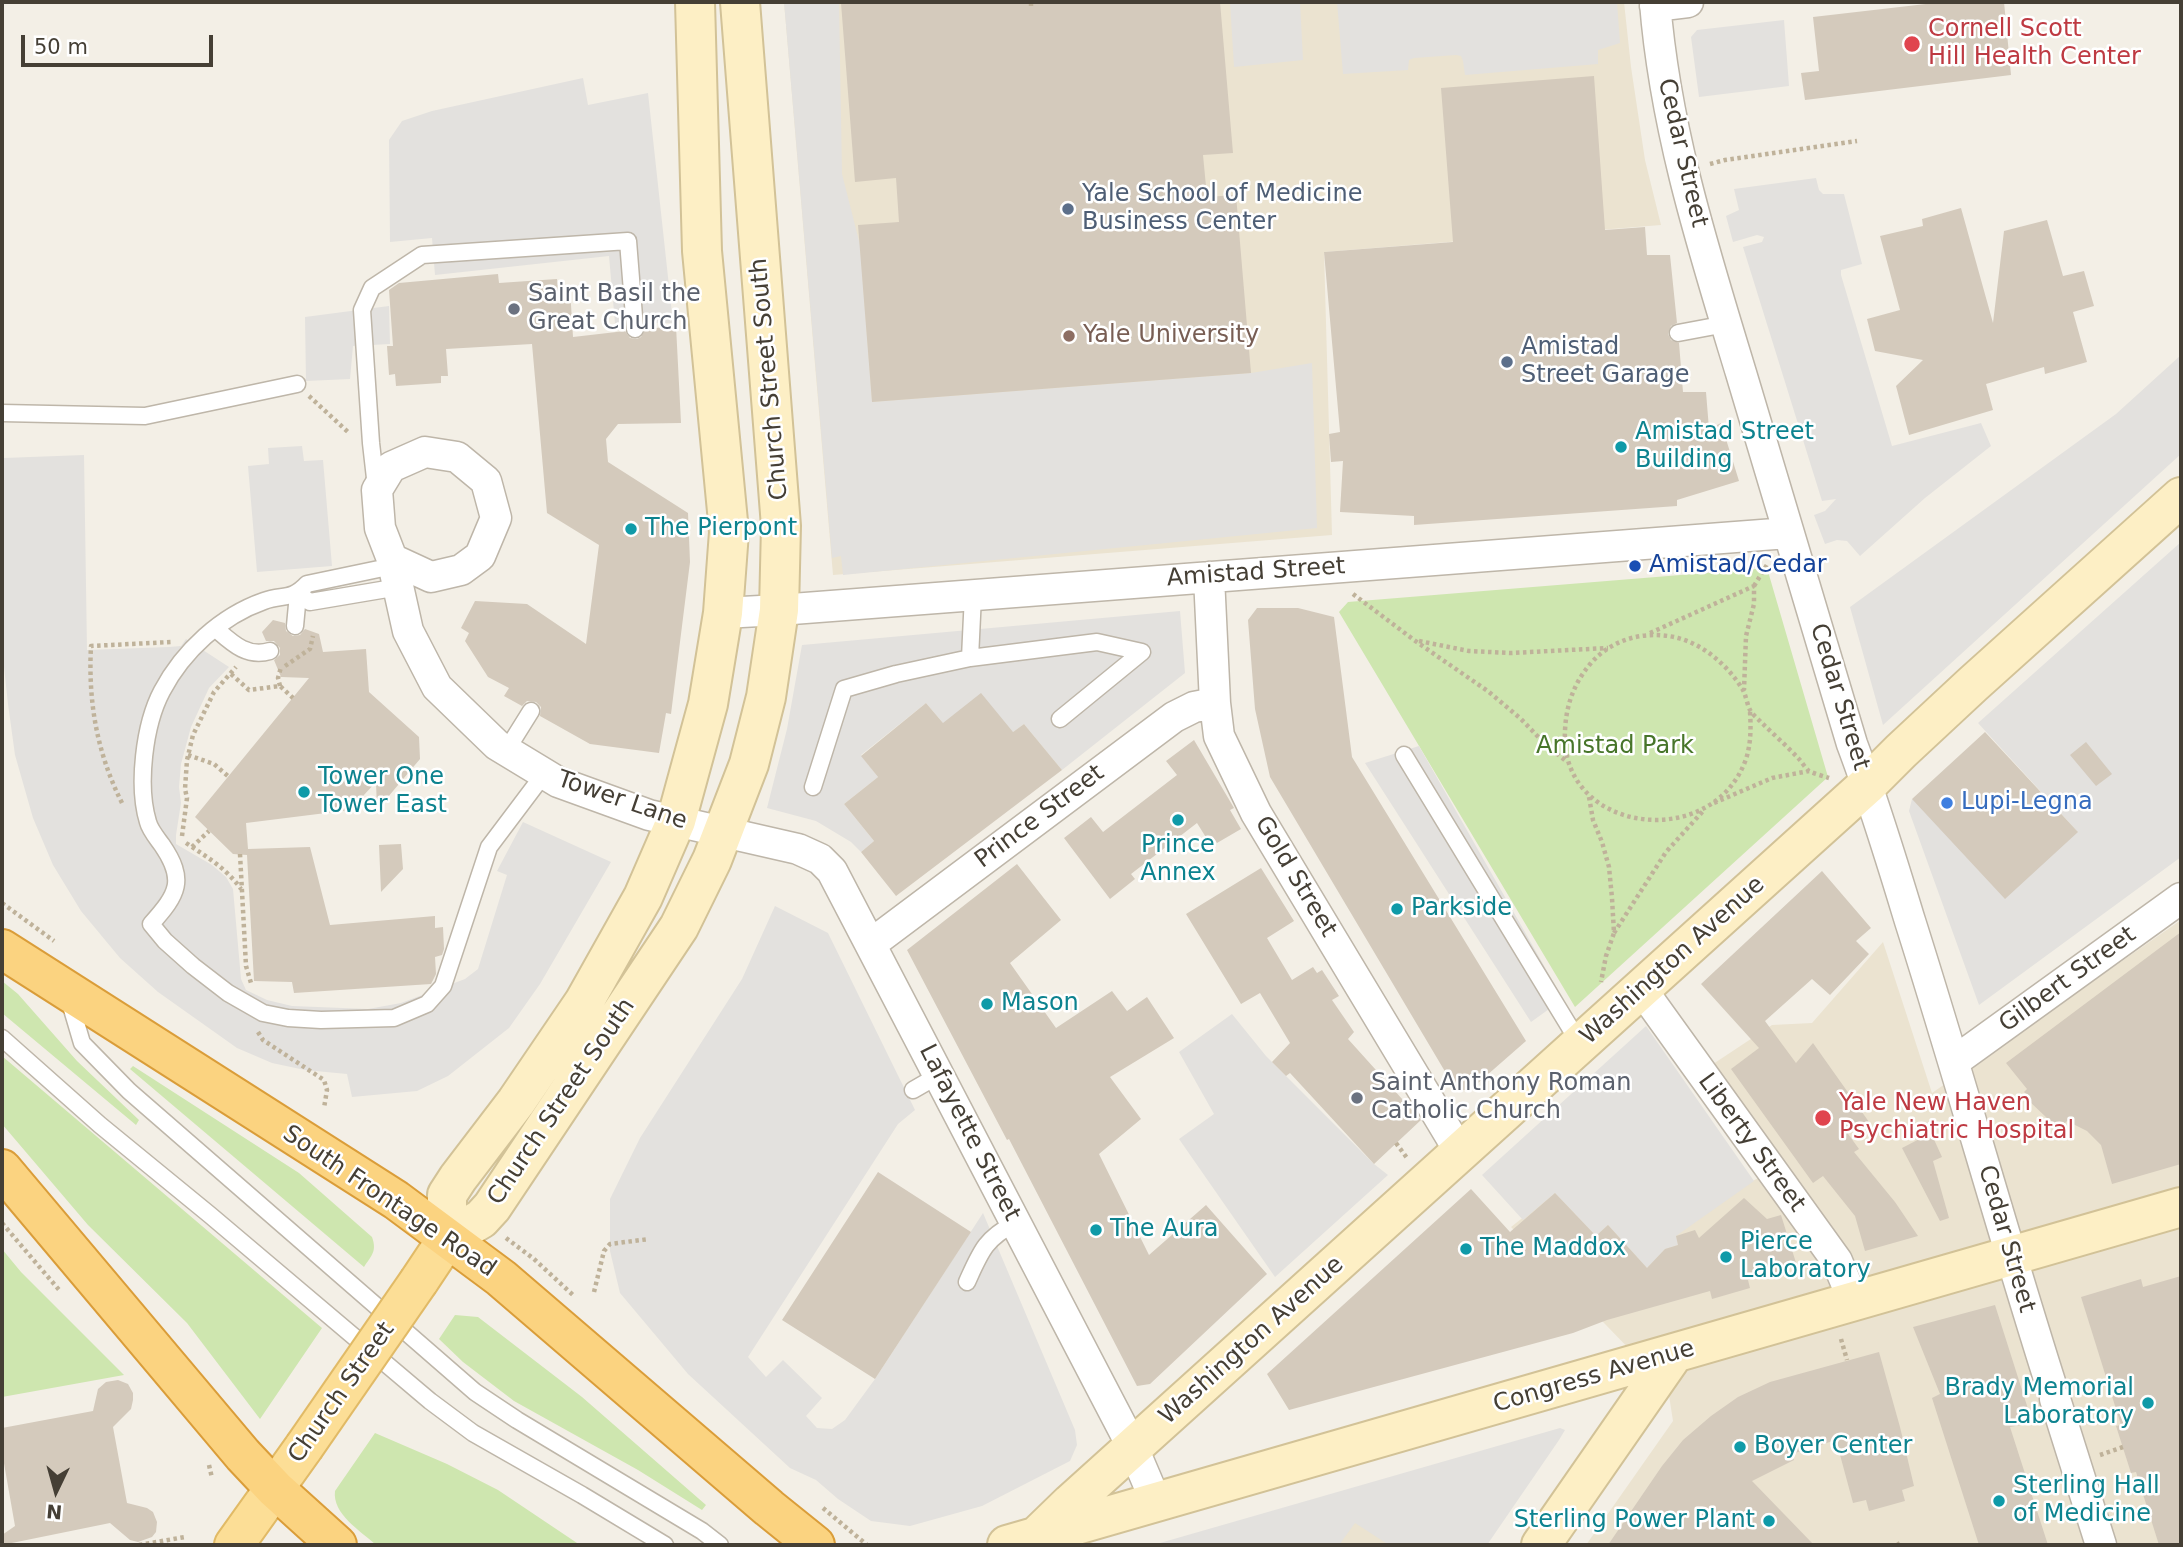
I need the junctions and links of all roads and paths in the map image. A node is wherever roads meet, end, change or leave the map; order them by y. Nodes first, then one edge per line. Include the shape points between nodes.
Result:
1 (695, 2) edge
2 (740, 2) edge
3 (1688, 2) edge
4 (1655, 4) edge
5 (1857, 141) dead end
6 (1706, 165) dead end
7 (1726, 324) junction
8 (635, 330) dead end
9 (1678, 332) dead end
10 (298, 384) joint
11 (717, 412) junction
12 (2, 413) edge
13 (349, 433) dead end
14 (776, 464) junction
15 (377, 490) junction
16 (2181, 497) edge
17 (1788, 533) junction
18 (1769, 562) dead end
19 (395, 571) junction
20 (1209, 576) junction
21 (1754, 586) junction
22 (1353, 593) dead end
23 (298, 594) junction
24 (972, 595) junction
25 (779, 610) junction
26 (723, 613) junction
27 (295, 626) dead end
28 (216, 629) junction
29 (1649, 634) junction
30 (1414, 640) junction
31 (179, 642) dead end
32 (1609, 648) junction
33 (270, 651) dead end
34 (970, 658) junction
35 (237, 667) dead end
36 (281, 667) dead end
37 (231, 674) junction
38 (280, 686) junction
39 (1744, 692) junction
40 (293, 698) dead end
41 (1215, 703) junction
42 (531, 711) dead end
43 (1751, 712) junction
44 (1060, 719) dead end
45 (506, 751) junction
46 (188, 755) junction
47 (1404, 755) dead end
48 (1567, 762) junction
49 (1810, 771) junction
50 (544, 774) junction
51 (229, 776) dead end
52 (1850, 783) junction
53 (813, 787) dead end
54 (1588, 796) junction
55 (1708, 806) junction
56 (125, 808) dead end
57 (676, 821) junction
58 (209, 831) dead end
59 (723, 832) junction
60 (192, 847) junction
61 (241, 889) dead end
62 (2181, 898) edge
63 (1614, 933) junction
64 (871, 944) junction
65 (2, 949) edge
66 (1642, 989) junction
67 (66, 990) junction
68 (1599, 993) dead end
69 (2, 1038) edge
70 (1580, 1044) junction
71 (1955, 1061) junction
72 (939, 1074) junction
73 (913, 1090) dead end
74 (1396, 1143) dead end
75 (1461, 1152) junction
76 (1411, 1164) dead end
77 (2, 1169) edge
78 (2181, 1207) edge
79 (1016, 1223) junction
80 (447, 1239) junction
81 (649, 1239) dead end
82 (2011, 1257) junction
83 (967, 1282) dead end
84 (594, 1292) dead end
85 (1853, 1300) junction
86 (1841, 1339) dead end
87 (1673, 1354) junction
88 (1847, 1360) dead end
89 (2123, 1447) dead end
90 (1133, 1448) junction
91 (2099, 1455) dead end
92 (209, 1464) dead end
93 (212, 1478) dead end
94 (275, 1489) junction
95 (1156, 1502) junction
96 (185, 1537) dead end
97 (1023, 1540) edge
98 (139, 1545) edge
99 (234, 1545) edge
100 (337, 1545) edge
101 (665, 1545) edge
102 (720, 1545) edge
103 (815, 1545) edge
104 (1541, 1545) edge
105 (2101, 1545) edge

1 - 11 main road, Church Street South via 702,251
2 - 14 main road, Church Street South
3 - 4 street
4 - 7 street, Cedar Street via 1674,135
5 - 6 path
7 - 9 lane
7 - 17 street, Cedar Street
8 - 15 lane via 628,241 422,254 372,288 362,310
10 - 12 lane via 145,416
10 - 13 path
11 - 14 main road via 748,458
11 - 26 main road, Church Street South via 729,531
14 - 25 main road, Church Street South via 782,526
15 - 19 street, Tower Lane via 380,528
15 - 19 street via 391,467 425,452 457,457 486,481 496,518 480,556 461,570 431,577
16 - 52 main road, Washington Avenue via 1901,751
17 - 20 street, Amistad Street
17 - 52 street, Cedar Street via 1852,744
18 - 21 path
19 - 23 lane via 310,602
19 - 45 street, Tower Lane via 408,631 436,687
20 - 24 street, Amistad Street
20 - 41 street, Gold Street
21 - 29 path
21 - 39 path
22 - 30 path
23 - 27 lane
23 - 28 lane via 265,600
24 - 25 street, Amistad Street
24 - 34 lane
25 - 26 street, Amistad Street
25 - 59 main road, Church Street South via 756,737
26 - 57 main road, Church Street South via 708,704
28 - 33 lane via 245,652
28 - 50 lane via 198,642 161,692 144,754 148,824 177,870 169,903 151,924 193,965 262,1013 321,1020 394,1018 427,1004 443,986 489,847
29 - 32 path
29 - 39 path via 1681,638 1700,648 1731,672
30 - 32 path via 1490,652
30 - 48 path via 1489,692
31 - 56 path via 91,646 95,730 107,772
32 - 48 path via 1585,670 1566,707
34 - 44 lane via 1097,642 1142,652
34 - 53 lane via 844,688
35 - 37 path
36 - 38 path
37 - 38 path via 249,690
37 - 46 path via 214,692
38 - 40 path
39 - 43 path
41 - 64 street, Prince Street via 1174,717
41 - 75 street, Gold Street via 1219,736 1256,813
42 - 45 lane
43 - 49 path
43 - 55 path via 1746,759 1724,793
45 - 50 street, Tower Lane
46 - 51 path via 214,764
46 - 60 path via 181,834
47 - 70 lane
48 - 54 path
49 - 52 path
49 - 55 path via 1772,778
50 - 57 street, Tower Lane
52 - 66 main road, Washington Avenue
52 - 71 street, Cedar Street
54 - 55 path via 1646,821 1688,817
54 - 63 path via 1609,867
55 - 63 path via 1666,852
57 - 59 street, Tower Lane
57 - 80 main road, Church Street South via 643,897 584,1002 447,1195
58 - 60 path
59 - 64 street, Lafayette Street via 798,849 820,859 832,871
59 - 80 main road, Church Street South via 679,927 492,1207
60 - 61 path
62 - 71 street, Gilbert Street
63 - 68 path
64 - 72 street, Lafayette Street
65 - 67 highway, South Frontage Road
66 - 70 main road, Washington Avenue
66 - 85 street, Liberty Street via 1837,1261
67 - 80 highway, South Frontage Road via 396,1200
67 - 102 lane via 82,1043 129,1091 475,1392
69 - 101 lane via 430,1401 473,1433
70 - 75 main road, Washington Avenue
71 - 82 street, Cedar Street
72 - 73 lane
72 - 79 street, Lafayette Street
74 - 76 path
75 - 90 main road, Washington Avenue
77 - 94 highway
78 - 82 main road, Congress Avenue
79 - 83 lane via 997,1233 981,1250
79 - 90 street, Lafayette Street
80 - 94 main road, Church Street, bridge
80 - 103 highway, South Frontage Road via 502,1278
81 - 84 path via 610,1244
82 - 85 main road, Congress Avenue
82 - 105 street, Cedar Street
85 - 87 main road, Congress Avenue
86 - 88 path
87 - 95 main road, Congress Avenue
87 - 104 main road
89 - 91 path
90 - 95 street, Lafayette Street
90 - 97 main road, Washington Avenue
92 - 93 path
94 - 99 main road, Church Street
94 - 100 highway
95 - 97 main road, Congress Avenue
96 - 98 path

